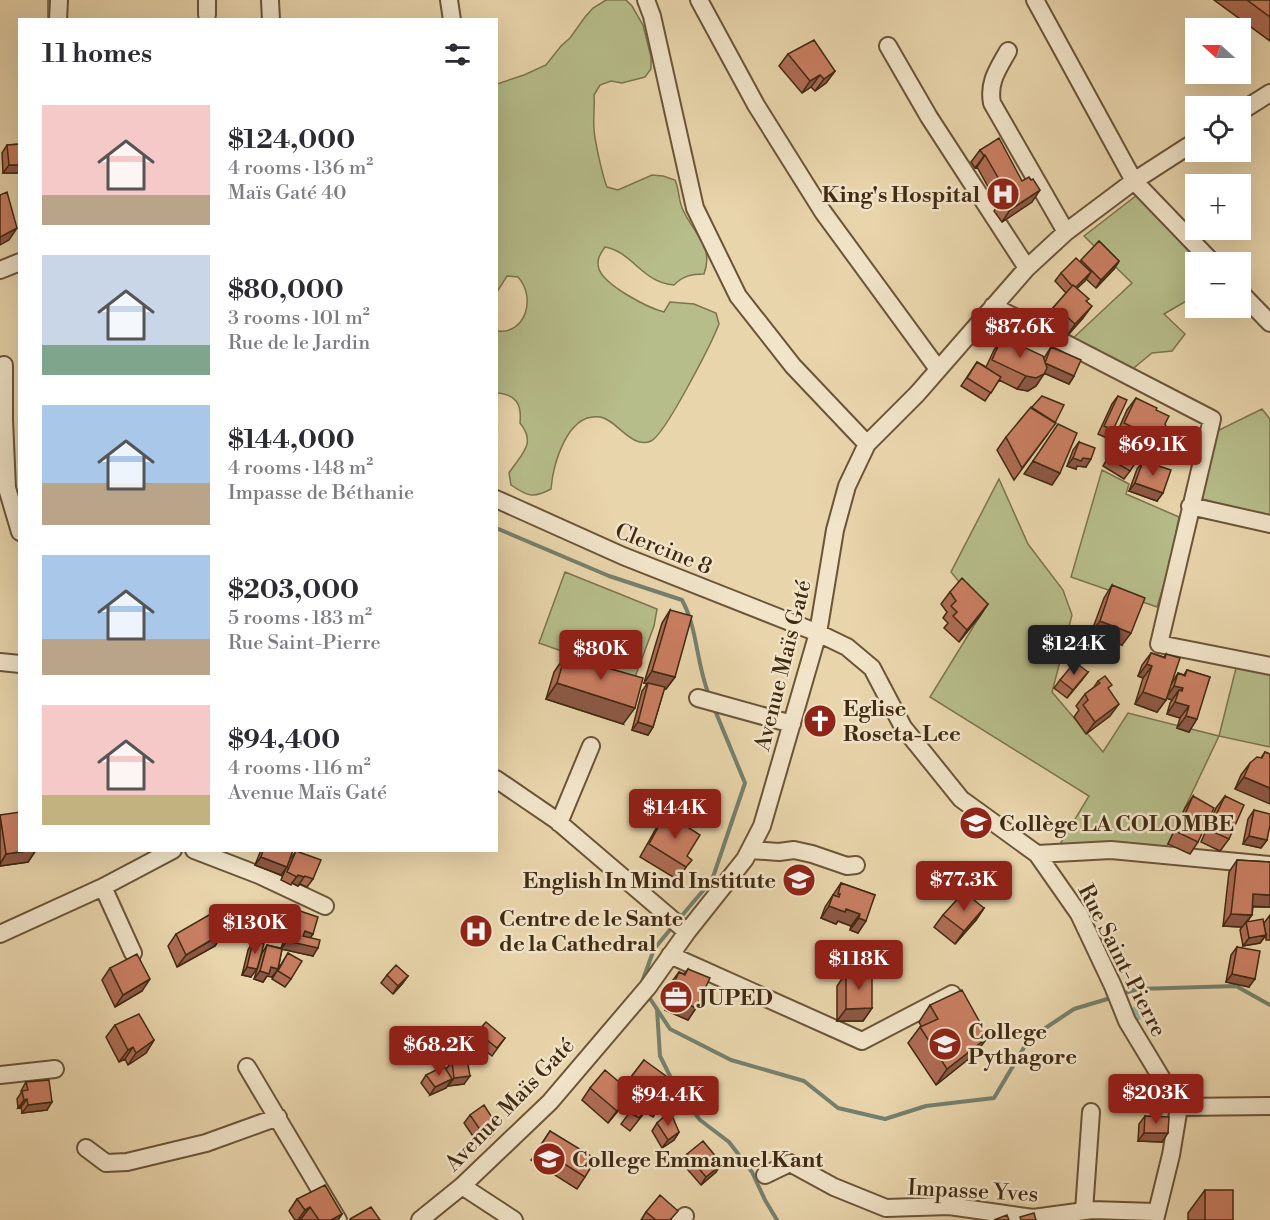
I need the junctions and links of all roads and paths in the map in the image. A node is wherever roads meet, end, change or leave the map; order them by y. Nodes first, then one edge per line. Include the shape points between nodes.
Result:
1 (59, 0) edge
2 (270, 0) edge
3 (449, 0) edge
4 (646, 0) edge
5 (699, 0) edge
6 (1035, 0) edge
7 (58, 18) edge
8 (271, 18) edge
9 (452, 18) edge
10 (888, 46) dead end
11 (1008, 51) dead end
12 (1270, 93) edge
13 (1251, 105) edge
14 (1185, 148) edge
15 (1134, 181) junction
16 (1066, 232) junction
17 (1202, 252) edge
18 (18, 263) edge
19 (1027, 268) junction
20 (0, 270) edge
21 (1251, 303) edge
22 (993, 306) junction
23 (1270, 323) edge
24 (4, 365) dead end
25 (938, 369) junction
26 (867, 444) junction
27 (498, 500) edge
28 (1190, 507) junction
29 (1270, 524) edge
30 (18, 525) edge
31 (818, 633) junction
32 (0, 662) edge
33 (18, 664) edge
34 (1270, 666) edge
35 (698, 698) dead end
36 (792, 724) junction
37 (591, 746) dead end
38 (498, 780) edge
39 (559, 823) junction
40 (750, 850) junction
41 (169, 852) edge
42 (199, 852) edge
43 (1037, 854) junction
44 (856, 865) dead end
45 (1270, 865) edge
46 (103, 887) junction
47 (325, 906) dead end
48 (684, 930) junction
49 (0, 934) edge
50 (134, 953) edge
51 (670, 955) junction
52 (972, 1032) edge
53 (247, 1067) dead end
54 (55, 1069) dead end
55 (0, 1075) edge
56 (1270, 1106) edge
57 (1179, 1107) junction
58 (1091, 1112) dead end
59 (278, 1117) junction
60 (86, 1148) dead end
61 (765, 1175) dead end
62 (462, 1186) junction
63 (1084, 1211) junction
64 (1155, 1216) edge
65 (338, 1220) edge
66 (420, 1220) edge
67 (514, 1220) edge

1 - 7 street
2 - 8 street
3 - 9 street
4 - 26 street via 695,208 738,296 793,366
5 - 25 street via 756,105 823,212
6 - 15 street
10 - 19 street
11 - 16 street via 992,80 992,103
12 - 13 street
14 - 15 street, Avenue Maïs Gaté
15 - 16 street, Avenue Maïs Gaté
15 - 17 street
16 - 19 street, Avenue Maïs Gaté
18 - 20 street
19 - 22 street, Avenue Maïs Gaté
21 - 23 street
22 - 25 street, Avenue Maïs Gaté
22 - 28 street via 1212,419
24 - 30 street via 7,488
25 - 26 street, Avenue Maïs Gaté
26 - 31 street, Avenue Maïs Gaté via 847,486 835,530
27 - 31 street, Clercine 8 via 623,556
28 - 29 street
28 - 34 street via 1159,644
31 - 36 street, Avenue Maïs Gaté
31 - 43 street, Rue Saint-Pierre via 847,647 872,668 903,727 961,799
32 - 33 street
35 - 36 street
36 - 40 street, Avenue Maïs Gaté via 762,826
37 - 39 street
38 - 39 street
39 - 48 street
40 - 44 street via 794,850 847,866
40 - 48 street, Avenue Maïs Gaté
41 - 46 street
42 - 47 street
43 - 45 street via 1111,850
43 - 57 street, Rue Saint-Pierre via 1079,914 1120,1006
46 - 49 street
46 - 50 street
48 - 51 street, Avenue Maïs Gaté
51 - 52 street via 862,1041 952,994
51 - 62 street, Avenue Maïs Gaté via 550,1102
53 - 59 street
54 - 55 street
56 - 57 street
57 - 64 street
58 - 63 street
59 - 60 street via 206,1143 127,1162 106,1163
59 - 65 street
61 - 63 street, Impasse Yves via 790,1163 834,1187 886,1208 949,1206 1033,1218
62 - 66 street, Avenue Maïs Gaté
62 - 67 street
63 - 64 street, Impasse Yves

